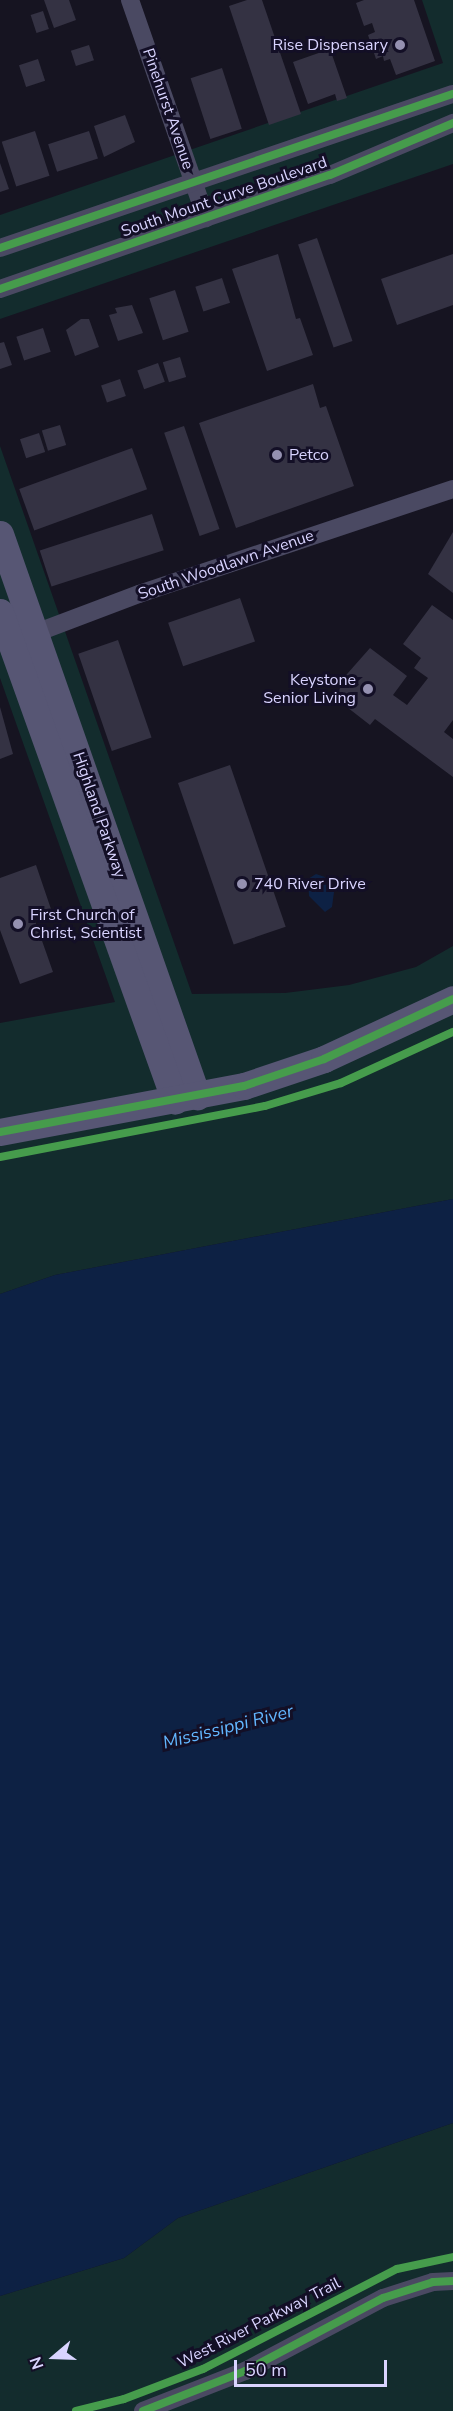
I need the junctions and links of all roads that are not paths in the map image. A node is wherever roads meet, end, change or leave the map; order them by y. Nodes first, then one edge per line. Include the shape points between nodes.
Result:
1 (130, 0) edge
2 (453, 94) edge
3 (453, 123) edge
4 (193, 181) junction
5 (206, 218) junction
6 (0, 248) edge
7 (0, 289) edge
8 (453, 489) edge
9 (0, 534) edge
10 (0, 612) edge
11 (15, 640) edge
12 (453, 999) edge
13 (186, 1099) junction
14 (0, 1132) edge
15 (453, 2281) edge
16 (143, 2411) edge

1 - 4 street, Pinehurst Avenue
2 - 4 street, South Mount Curve Boulevard
3 - 5 street, South Mount Curve Boulevard via 330,175
4 - 5 street, Pinehurst Avenue
4 - 6 street, South Mount Curve Boulevard
5 - 7 street, South Mount Curve Boulevard
8 - 11 street, South Woodlawn Avenue via 139,594
9 - 11 street, Highland Parkway
10 - 11 street, Highland Parkway
11 - 13 street, Highland Parkway via 91,830
12 - 13 street via 324,1059 244,1086
13 - 14 street
15 - 16 street via 433,2282 382,2298 245,2372

